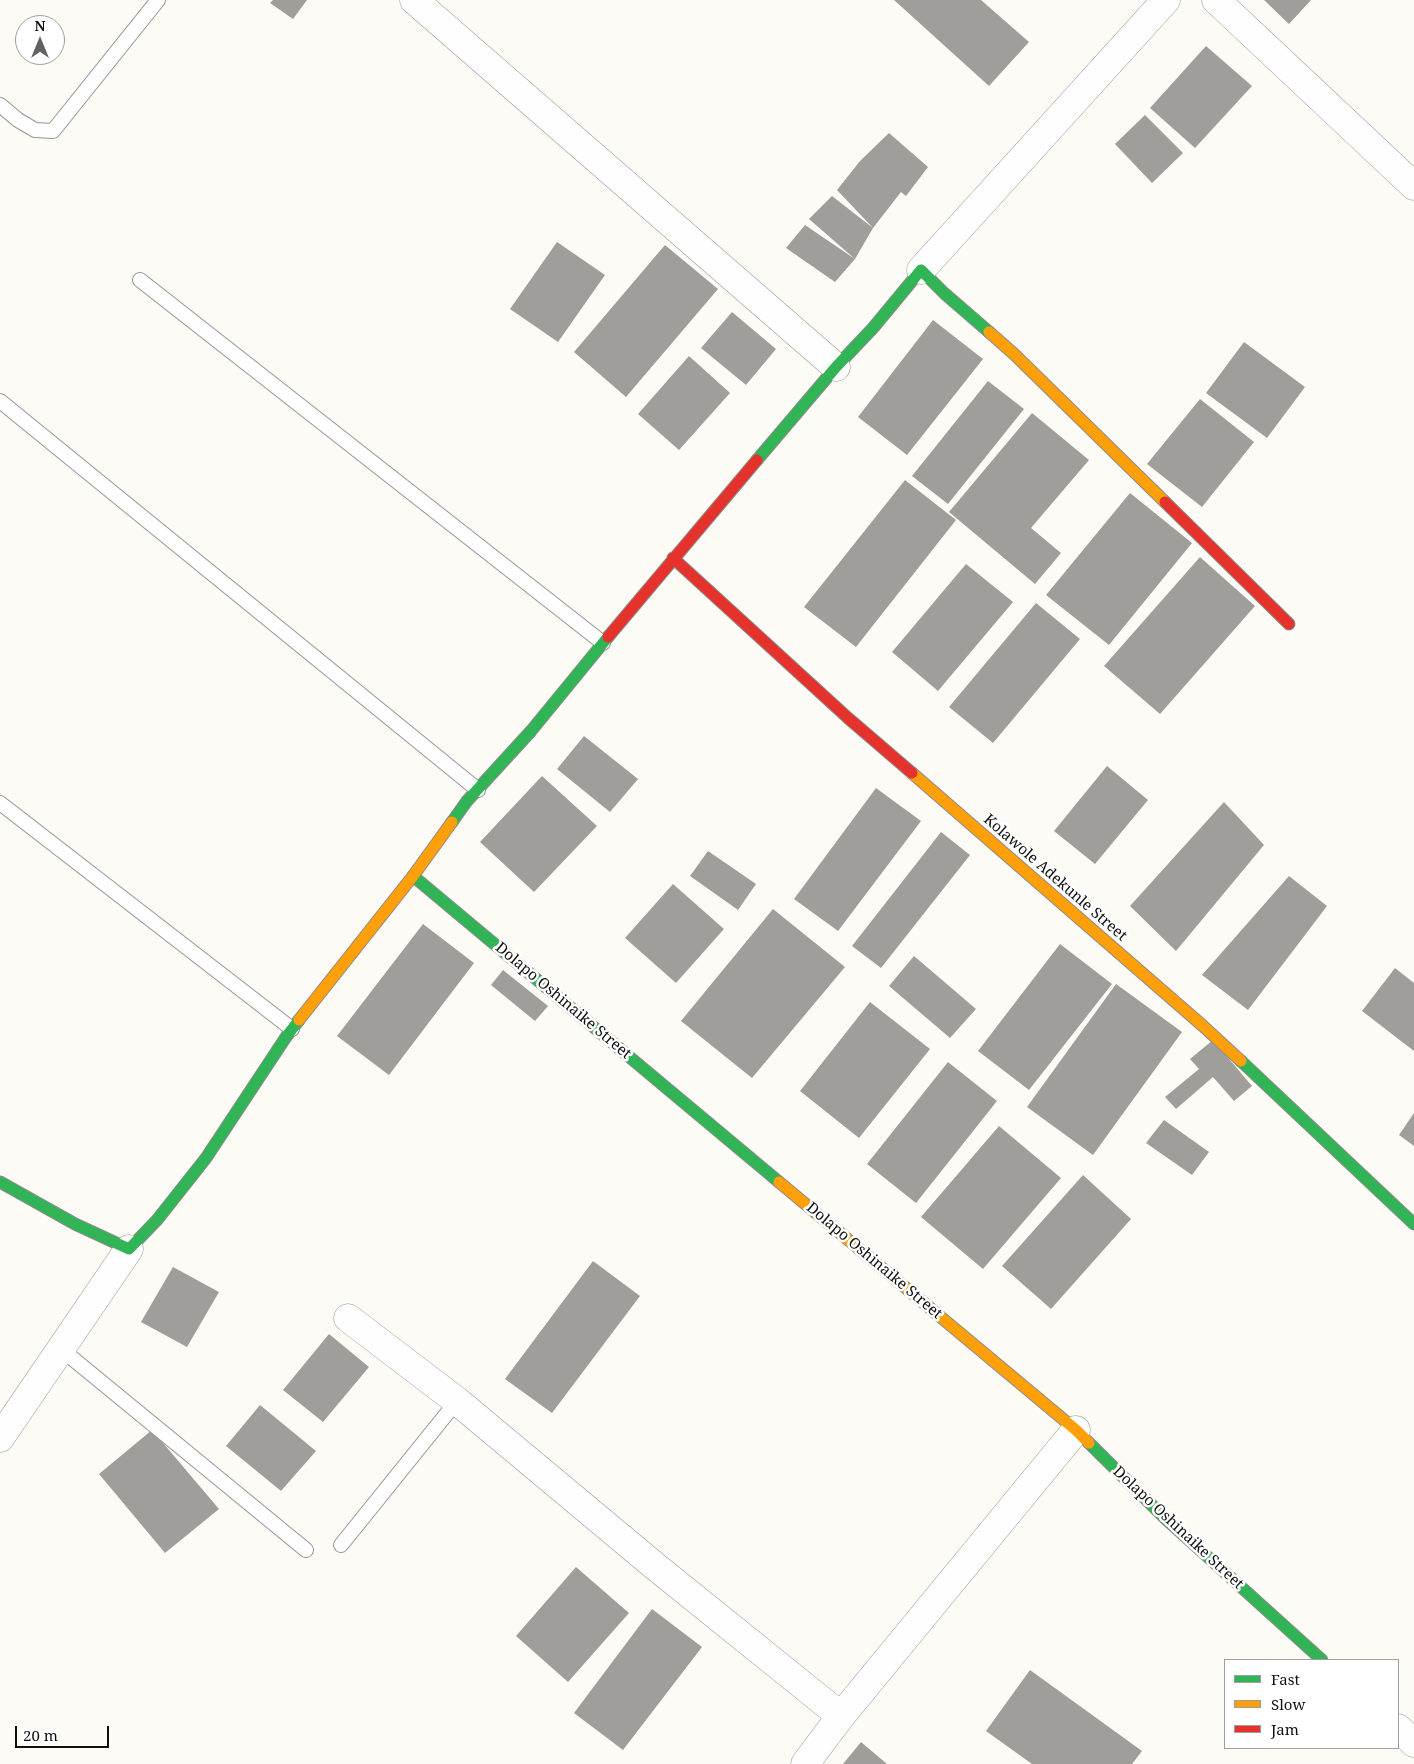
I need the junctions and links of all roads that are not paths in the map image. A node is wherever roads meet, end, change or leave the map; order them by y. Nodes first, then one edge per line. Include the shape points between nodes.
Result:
1 (414, 0) edge
2 (1166, 0) edge
3 (1216, 0) edge
4 (154, 2) edge
5 (0, 105) edge
6 (1414, 186) edge
7 (921, 270) junction
8 (140, 280) dead end
9 (836, 366) junction
10 (0, 401) edge
11 (673, 558) junction
12 (1289, 624) dead end
13 (603, 643) junction
14 (478, 790) junction
15 (0, 803) edge
16 (413, 876) junction
17 (292, 1029) junction
18 (0, 1182) edge
19 (1414, 1224) edge
20 (129, 1249) junction
21 (348, 1318) dead end
22 (61, 1349) junction
23 (457, 1401) junction
24 (1076, 1430) junction
25 (0, 1438) edge
26 (340, 1545) dead end
27 (306, 1550) dead end
28 (1321, 1659) edge
29 (841, 1716) junction
30 (1399, 1729) edge
31 (1414, 1743) edge
32 (805, 1764) edge

1 - 9 street
2 - 7 street
3 - 6 street
4 - 5 lane via 53,131 35,130
7 - 9 street via 873,328
7 - 12 street via 1014,354
8 - 13 lane
9 - 11 street
10 - 14 lane
11 - 13 street
11 - 19 street, Kolawole Adekunle Street via 848,718 1203,1026
13 - 14 street
14 - 16 street via 450,822
15 - 17 lane
16 - 17 street
16 - 24 street, Dolapo Oshinaike Street
17 - 20 street via 206,1158
18 - 20 street
20 - 22 street
21 - 23 street
22 - 25 street
22 - 27 lane
23 - 26 lane
23 - 29 street
24 - 28 street, Dolapo Oshinaike Street via 1168,1521
24 - 29 street
29 - 32 street
30 - 31 street

